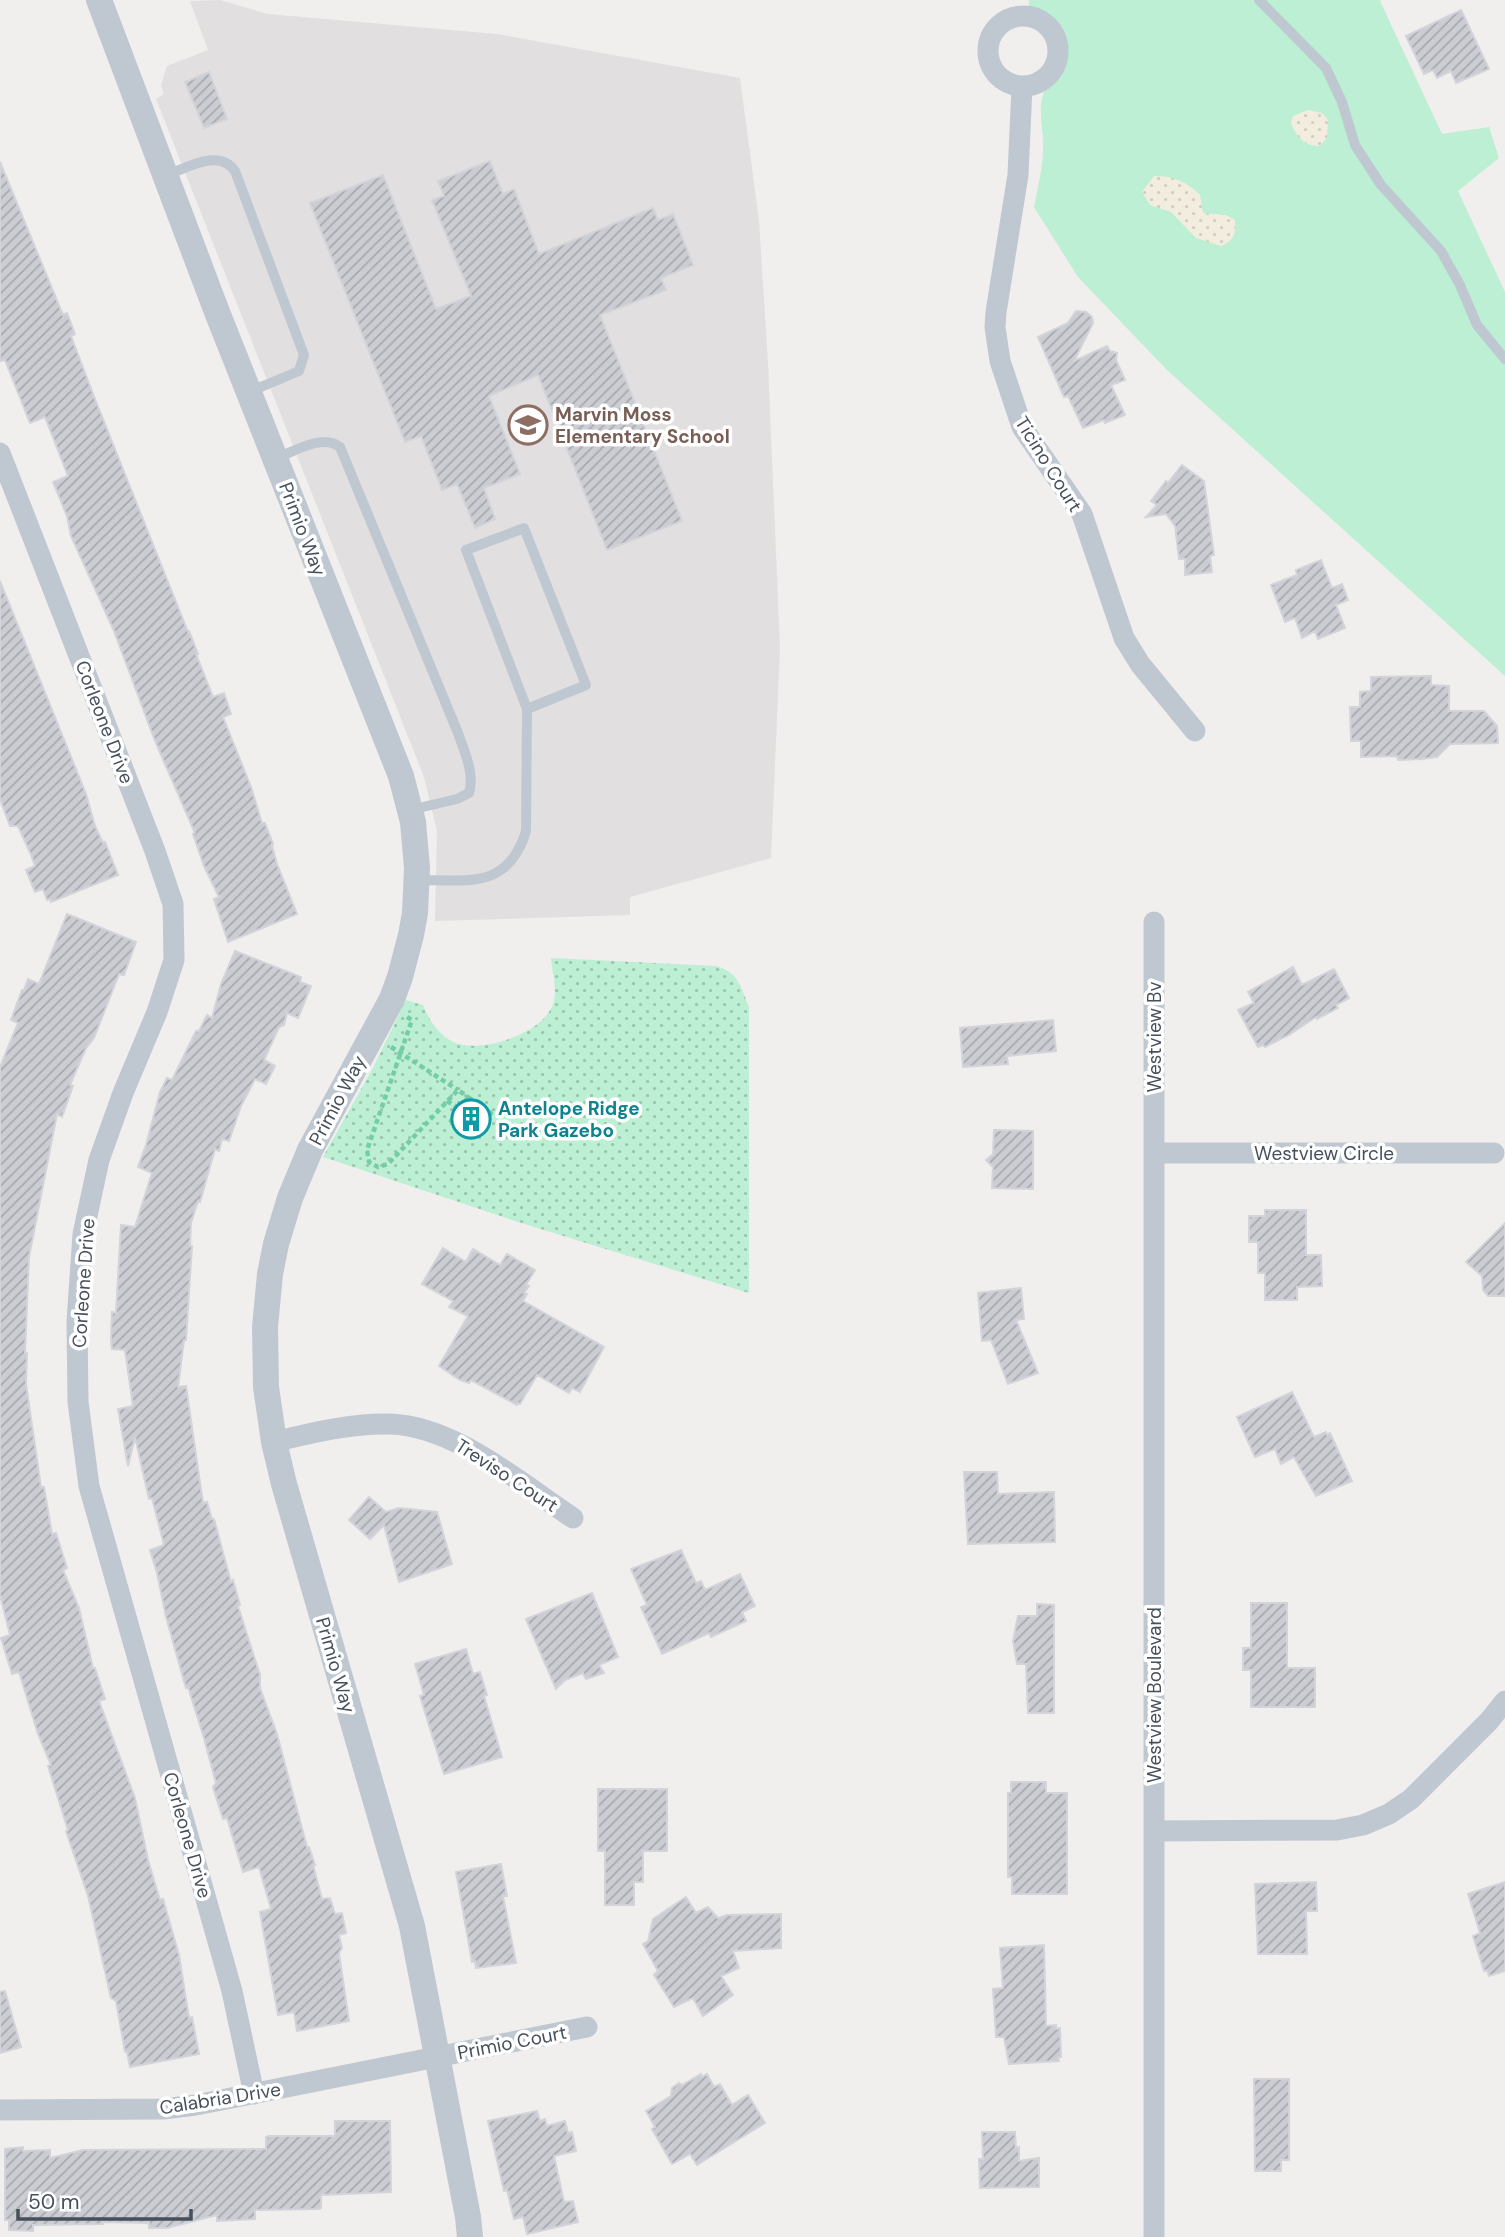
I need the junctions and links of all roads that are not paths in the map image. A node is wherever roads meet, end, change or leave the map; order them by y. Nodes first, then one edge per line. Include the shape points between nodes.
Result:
1 (99, 0) edge
2 (1259, 0) edge
3 (1022, 8) edge
4 (1022, 86) junction
5 (166, 176) junction
6 (1505, 359) edge
7 (249, 392) junction
8 (0, 453) edge
9 (275, 458) junction
10 (527, 709) junction
11 (1195, 731) dead end
12 (410, 810) junction
13 (418, 880) junction
14 (1154, 922) dead end
15 (1154, 1153) junction
16 (1494, 1153) dead end
17 (274, 1442) junction
18 (573, 1518) dead end
19 (1505, 1701) edge
20 (1154, 1831) junction
21 (587, 2027) dead end
22 (438, 2057) junction
23 (254, 2094) junction
24 (0, 2110) edge
25 (470, 2237) edge
26 (1154, 2237) edge

1 - 5 street, Primio Way
2 - 6 lane via 1326,68 1355,145 1381,185 1441,251 1477,325
3 - 4 street via 996,28 988,47 996,74 1007,83
3 - 4 street via 1048,25 1059,50 1048,76
4 - 11 street, Ticino Court via 1018,175 996,312 1004,376 1022,427 1082,514 1124,638
5 - 7 street, Primio Way
5 - 7 lane via 218,160 230,164 240,183 304,355 299,371
7 - 9 street, Primio Way
8 - 23 street, Corleone Drive via 173,904 174,960 99,1160 83,1234 78,1402 89,1486 232,1991
9 - 12 street, Primio Way via 401,776
9 - 12 lane via 321,442 340,447 458,733 469,766 469,793
10 - 10 lane via 466,550 524,528 586,685
10 - 13 lane via 526,831 516,857 487,879
12 - 13 street, Primio Way
13 - 17 street, Primio Way via 406,959 387,1007 310,1150 276,1244 265,1327 266,1387
14 - 15 street, Westview Bv
15 - 16 street, Westview Circle
15 - 20 street, Westview Boulevard
17 - 18 street, Treviso Court via 369,1425 436,1432 463,1444
17 - 22 street, Primio Way via 412,1926
19 - 20 street via 1411,1799 1363,1825 1337,1830
20 - 26 street, Westview Boulevard
21 - 22 street, Primio Court
22 - 23 street, Calabria Drive
22 - 25 street, Primio Way
23 - 24 street, Calabria Drive via 163,2109

